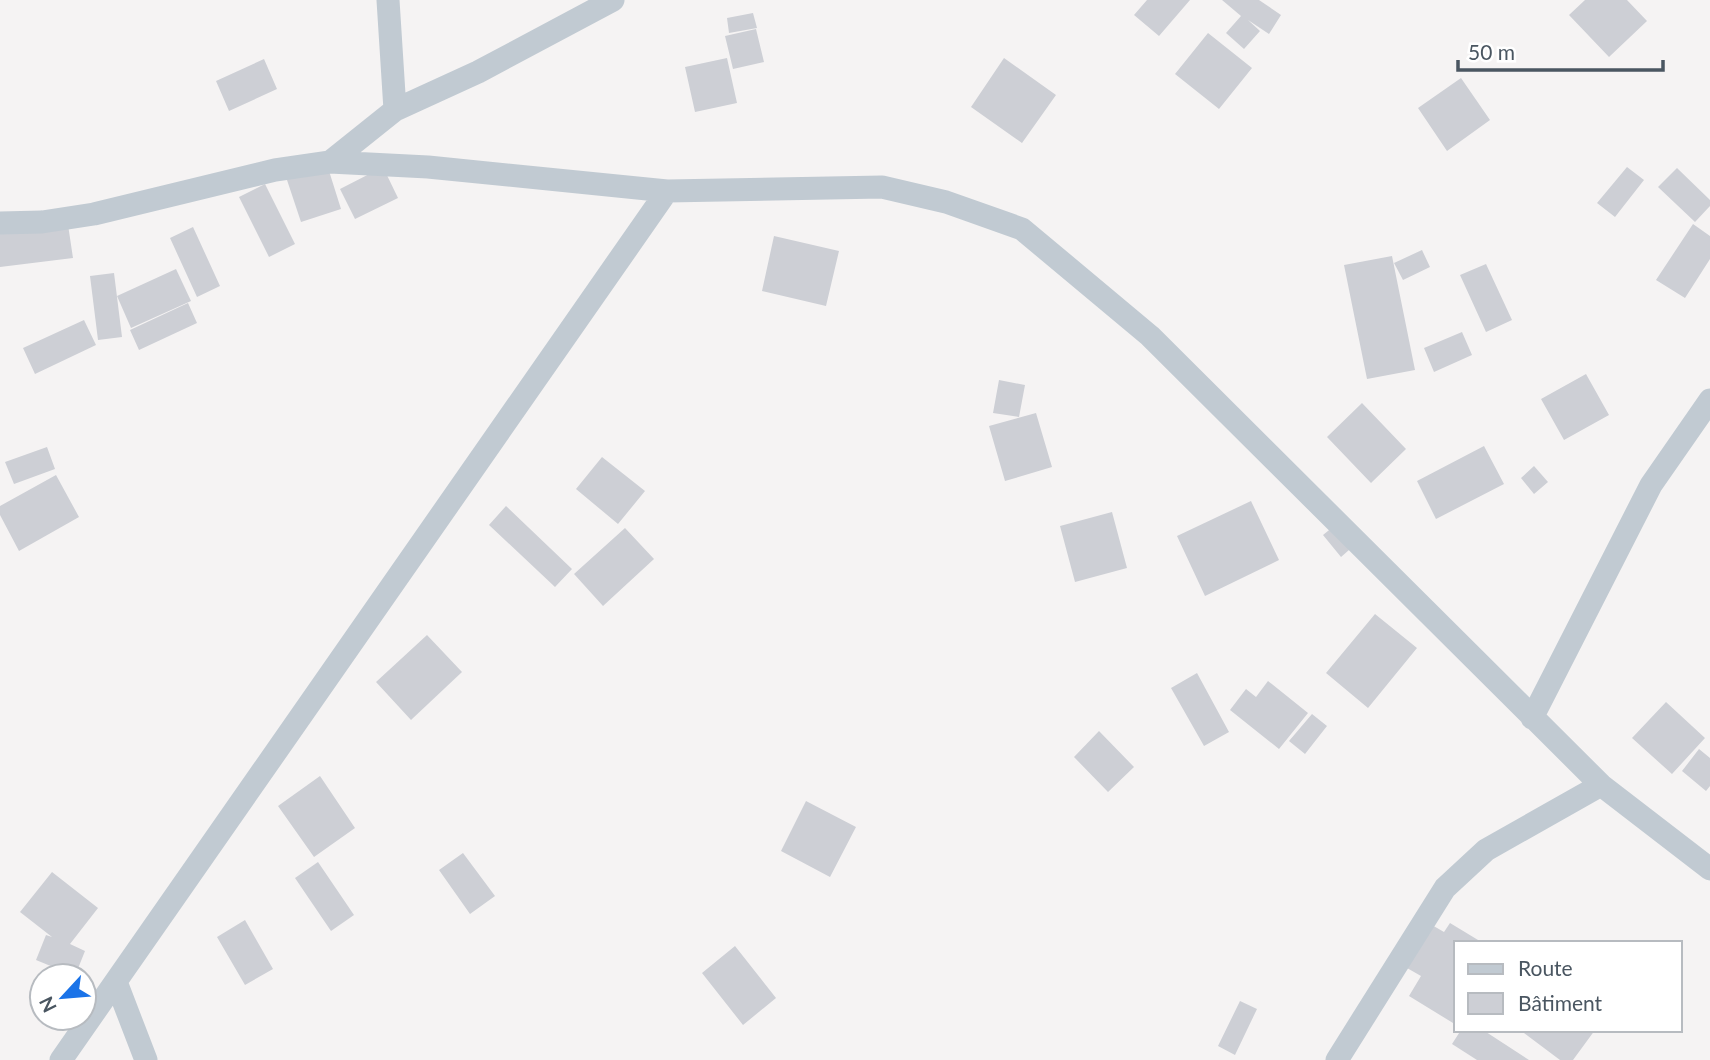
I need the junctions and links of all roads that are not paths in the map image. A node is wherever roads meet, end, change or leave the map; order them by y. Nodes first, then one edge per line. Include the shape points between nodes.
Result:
1 (388, 0) edge
2 (613, 0) edge
3 (395, 110) junction
4 (330, 162) junction
5 (667, 191) junction
6 (0, 223) edge
7 (1710, 400) edge
8 (1532, 718) junction
9 (1601, 785) junction
10 (1710, 869) edge
11 (116, 982) junction
12 (61, 1060) edge
13 (146, 1060) edge
14 (1337, 1060) edge

1 - 3 street
2 - 3 street
3 - 4 street
4 - 5 street
4 - 6 street via 275,170 94,214
5 - 8 street via 882,187 946,202 1022,229 1150,337
5 - 11 street
7 - 8 street via 1651,485
8 - 9 street
9 - 10 street
9 - 14 street via 1486,850 1445,888
11 - 12 street
11 - 13 street

